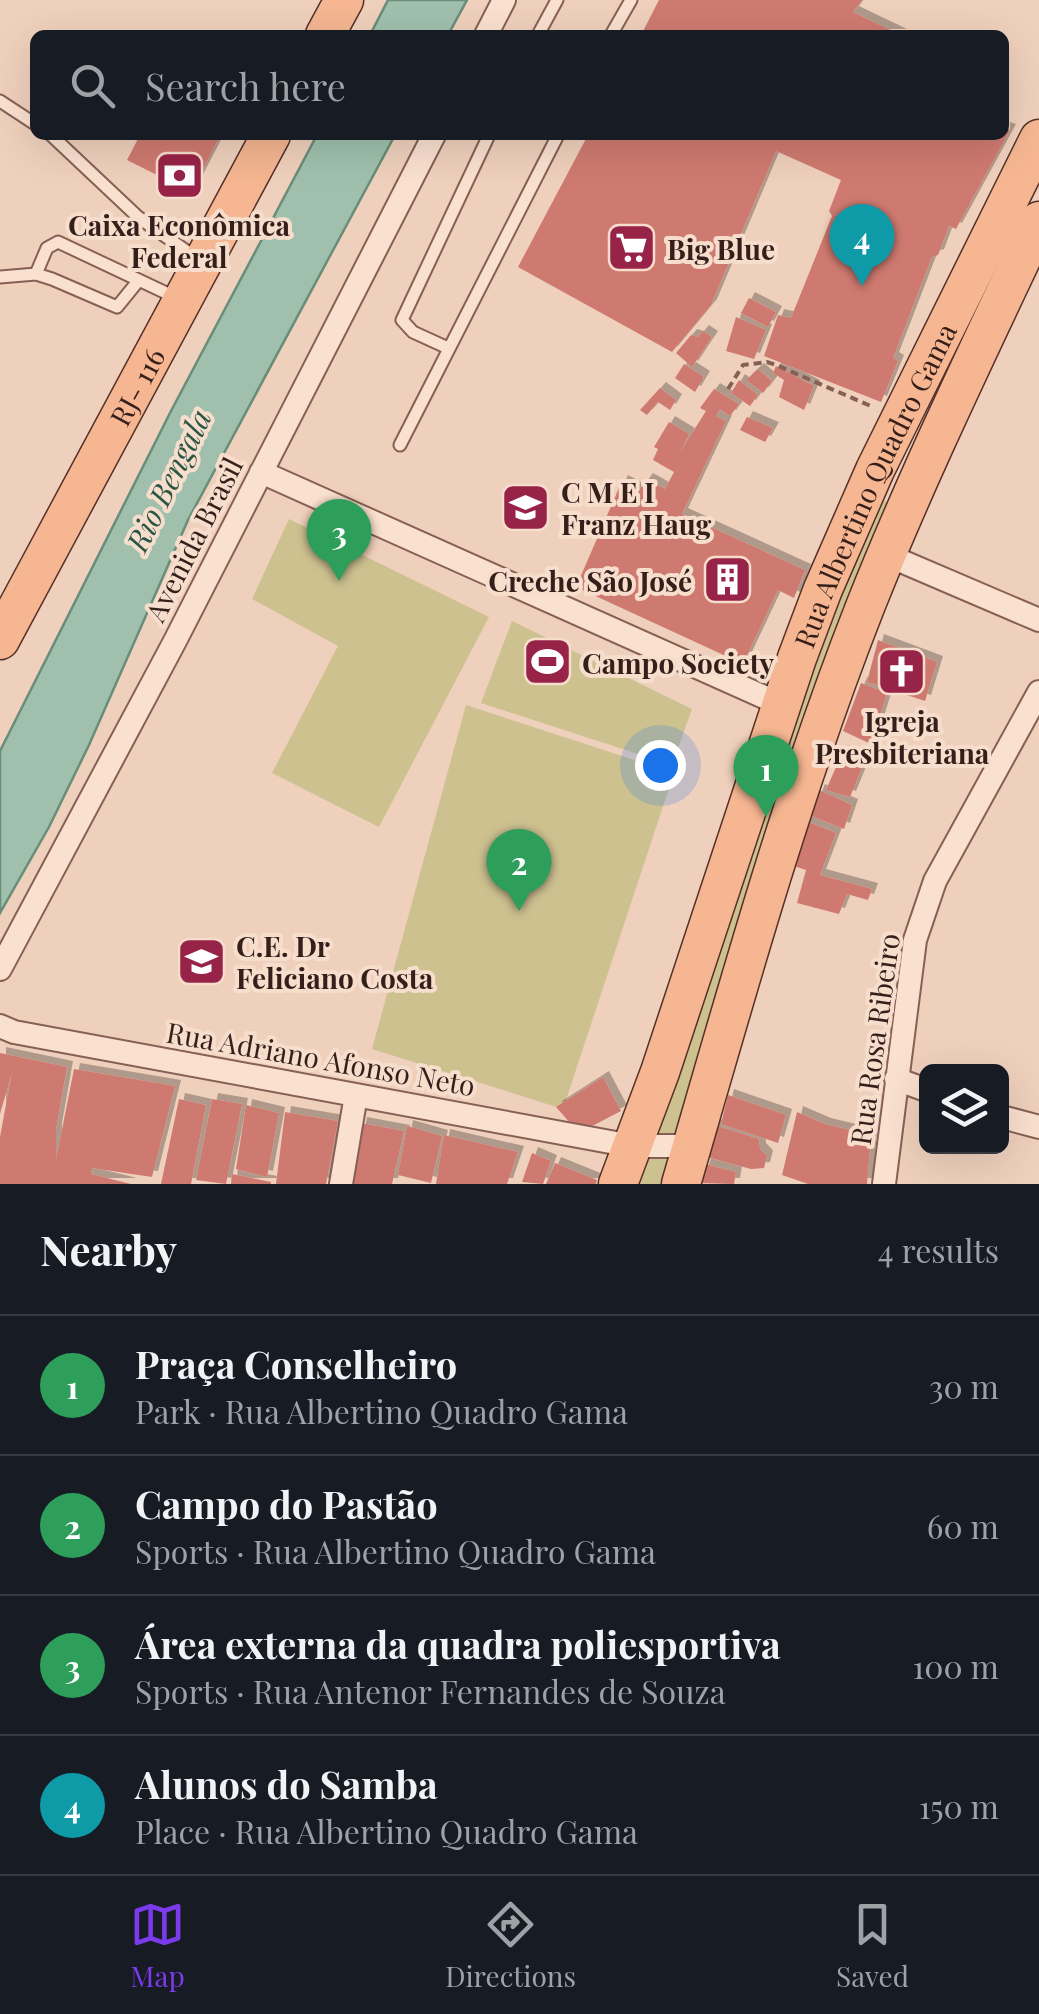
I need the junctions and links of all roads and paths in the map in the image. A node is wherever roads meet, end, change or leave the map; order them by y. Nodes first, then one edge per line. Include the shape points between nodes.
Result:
1 (344, 0) edge
2 (504, 0) edge
3 (557, 0) edge
4 (631, 0) edge
5 (328, 30) edge
6 (489, 30) edge
7 (541, 30) edge
8 (614, 30) edge
9 (0, 101) edge
10 (30, 121) edge
11 (1039, 139) edge
12 (56, 140) edge
13 (268, 140) edge
14 (431, 140) edge
15 (487, 140) edge
16 (555, 140) edge
17 (1039, 221) edge
18 (203, 262) junction
19 (36, 274) junction
20 (0, 277) edge
21 (140, 280) junction
22 (182, 301) junction
23 (448, 348) junction
24 (728, 389) dead end
25 (900, 419) junction
26 (400, 445) dead end
27 (874, 470) junction
28 (261, 472) junction
29 (914, 488) junction
30 (887, 555) junction
31 (1039, 620) edge
32 (0, 640) edge
33 (1039, 692) edge
34 (782, 705) junction
35 (0, 968) edge
36 (0, 1026) edge
37 (896, 1080) junction
38 (919, 1088) edge
39 (356, 1095) junction
40 (1009, 1120) edge
41 (1039, 1126) edge
42 (632, 1146) junction
43 (692, 1146) junction
44 (341, 1184) edge
45 (618, 1184) edge
46 (681, 1184) edge
47 (884, 1184) edge

1 - 5 main road
2 - 6 street
3 - 7 lane
4 - 8 lane
9 - 10 lane
11 - 25 main road, Rua Albertino Quadro Gama
12 - 18 lane via 123,204
13 - 18 main road, RJ- 116
14 - 28 street, Avenida Brasil
15 - 23 lane via 402,320
16 - 23 lane
17 - 29 main road, Rua Albertino Quadro Gama
18 - 22 main road, RJ- 116
19 - 20 lane
19 - 21 lane via 116,308
19 - 21 lane via 47,248 58,242
21 - 22 lane
22 - 32 main road, RJ- 116
23 - 26 lane
24 - 25 path via 743,365 767,362
25 - 27 main road, Rua Albertino Quadro Gama
27 - 29 main road
27 - 34 main road, Rua Albertino Quadro Gama
28 - 34 street
28 - 35 street, Avenida Brasil
29 - 30 main road, Rua Albertino Quadro Gama
30 - 31 street
30 - 43 main road, Rua Albertino Quadro Gama via 817,742
33 - 37 street, Rua Rosa Ribeiro via 935,881 914,940
34 - 42 main road, Rua Albertino Quadro Gama
36 - 39 street, Rua Adriano Afonso Neto
37 - 38 street
37 - 47 street, Rua Rosa Ribeiro
39 - 42 street, Rua Adriano Afonso Neto
39 - 44 street
40 - 41 street
42 - 43 street, Rua Adriano Afonso Neto
42 - 45 main road, Rua Albertino Quadro Gama
43 - 46 main road, Rua Albertino Quadro Gama

